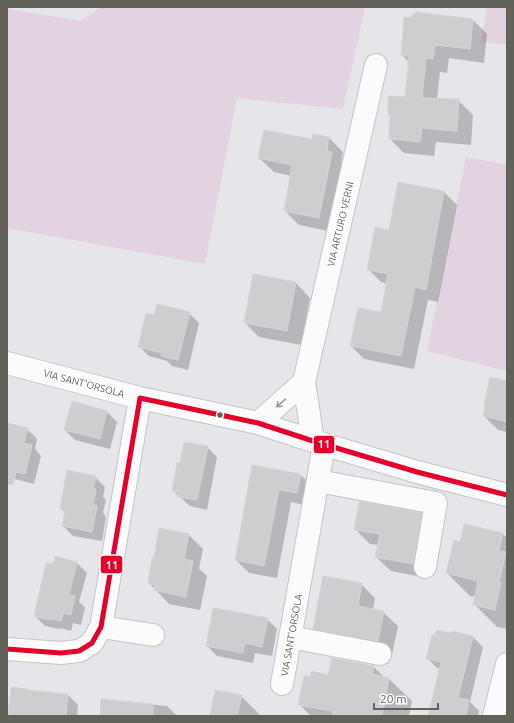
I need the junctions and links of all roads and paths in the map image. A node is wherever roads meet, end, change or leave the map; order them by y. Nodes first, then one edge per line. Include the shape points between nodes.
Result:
1 (376, 66) dead end
2 (7, 363) edge
3 (304, 382) junction
4 (140, 398) junction
5 (258, 423) junction
6 (318, 443) junction
7 (318, 481) junction
8 (507, 495) edge
9 (425, 567) dead end
10 (101, 627) junction
11 (153, 636) dead end
12 (290, 637) junction
13 (7, 649) edge
14 (380, 654) dead end
15 (507, 664) edge
16 (282, 684) dead end
17 (494, 716) edge

1 - 3 street, VIA ARTURO VERNI
2 - 4 street, VIA SANT'ORSOLA
3 -> 5 street
3 - 6 street, VIA ARTURO VERNI
4 - 5 street, VIA SANT'ORSOLA
4 - 10 street
5 - 6 street, VIA SANT'ORSOLA
6 - 7 street, VIA SANT'ORSOLA
6 - 8 street, VIA SANT'ORSOLA
7 - 9 street via 436,503
7 - 12 street, VIA SANT'ORSOLA
10 - 11 street
10 - 13 street via 92,643 79,651 61,653
12 - 14 street
12 - 16 street, VIA SANT'ORSOLA
15 - 17 street

